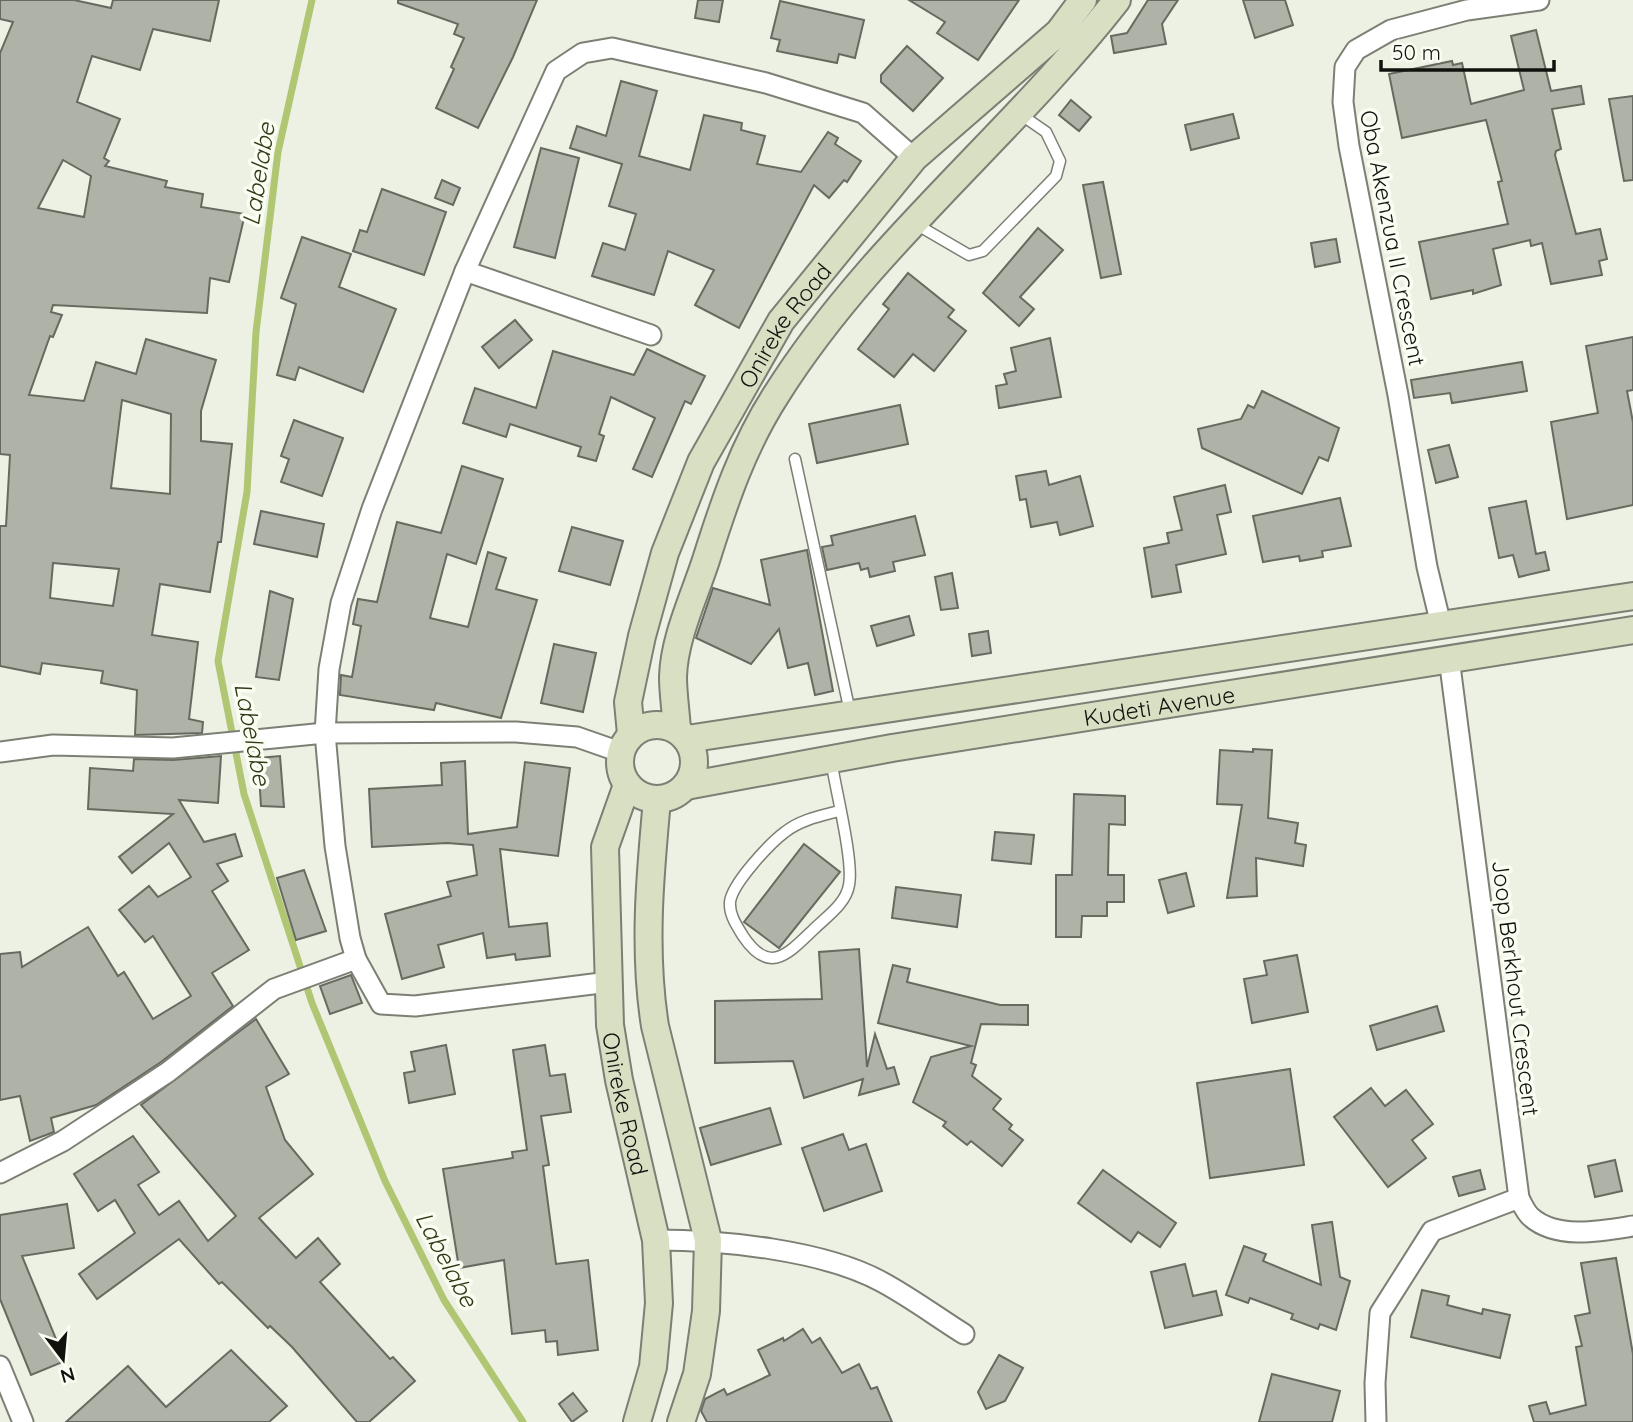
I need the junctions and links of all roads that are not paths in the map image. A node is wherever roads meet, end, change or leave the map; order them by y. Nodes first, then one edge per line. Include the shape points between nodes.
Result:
1 (1083, 0) edge
2 (1117, 0) edge
3 (1539, 0) edge
4 (1069, 41) junction
5 (1020, 114) junction
6 (914, 158) junction
7 (913, 223) junction
8 (465, 271) junction
9 (651, 335) dead end
10 (795, 459) dead end
11 (1633, 596) edge
12 (1441, 625) junction
13 (1633, 630) edge
14 (1449, 658) junction
15 (851, 716) junction
16 (325, 733) junction
17 (682, 734) junction
18 (626, 743) junction
19 (0, 752) edge
20 (831, 759) junction
21 (626, 785) junction
22 (686, 786) junction
23 (657, 800) junction
24 (839, 811) junction
25 (356, 959) junction
26 (609, 982) junction
27 (0, 1173) edge
28 (1519, 1198) junction
29 (1633, 1226) edge
30 (656, 1240) junction
31 (708, 1240) junction
32 (964, 1334) dead end
33 (0, 1366) edge
34 (23, 1422) edge
35 (637, 1422) edge
36 (681, 1422) edge
37 (1376, 1422) edge

1 - 4 main road, Onireke Road
2 - 4 main road, Onireke Road
3 - 12 street, Oba Akenzua II Crescent via 1467,10 1391,30 1356,50 1345,67 1343,102 1349,146
4 - 5 main road, Onireke Road
4 - 6 main road, Onireke Road
5 - 7 main road, Onireke Road
5 - 7 lane via 1046,132 1060,161 1056,176 1011,223 983,251 969,255
6 - 8 street via 863,113 766,83 612,48 583,53 556,71
6 - 18 main road, Onireke Road via 781,321 701,462 665,553 642,636 628,702
7 - 17 main road, Onireke Road via 832,316 775,396 729,486 678,648 673,676
8 - 9 street
8 - 16 street via 372,509 341,603 329,669
10 - 15 lane
11 - 12 main road, Kudeti Avenue
12 - 15 main road, Kudeti Avenue
13 - 14 main road, Kudeti Avenue
14 - 20 main road, Kudeti Avenue
14 - 28 street, Joop Berkhout Crescent
15 - 17 main road, Kudeti Avenue
16 - 18 street via 516,732
16 - 19 street via 173,748 53,745
16 - 25 street via 335,846
17 - 18 main road via 661,725 645,726
17 - 22 main road via 695,762
18 - 21 main road via 619,764
20 - 22 main road, Kudeti Avenue
20 - 24 lane
21 - 23 main road
21 - 26 main road, Onireke Road via 605,847
22 - 23 main road
23 - 31 main road, Onireke Road via 649,902 649,990
24 - 24 lane via 849,862 849,886 841,903 788,954 770,959 755,953 733,921 730,904 735,886 784,832
25 - 26 street via 381,1004 415,1006
25 - 27 street via 274,989 168,1072 75,1133
26 - 30 main road, Onireke Road via 619,1080
28 - 29 street via 1531,1217 1561,1231
28 - 37 street via 1432,1231 1380,1313
30 - 31 street
30 - 35 main road, Onireke Road via 659,1303 653,1367
31 - 32 street via 831,1263 881,1281
31 - 36 main road, Onireke Road via 706,1311 697,1374
33 - 34 street

